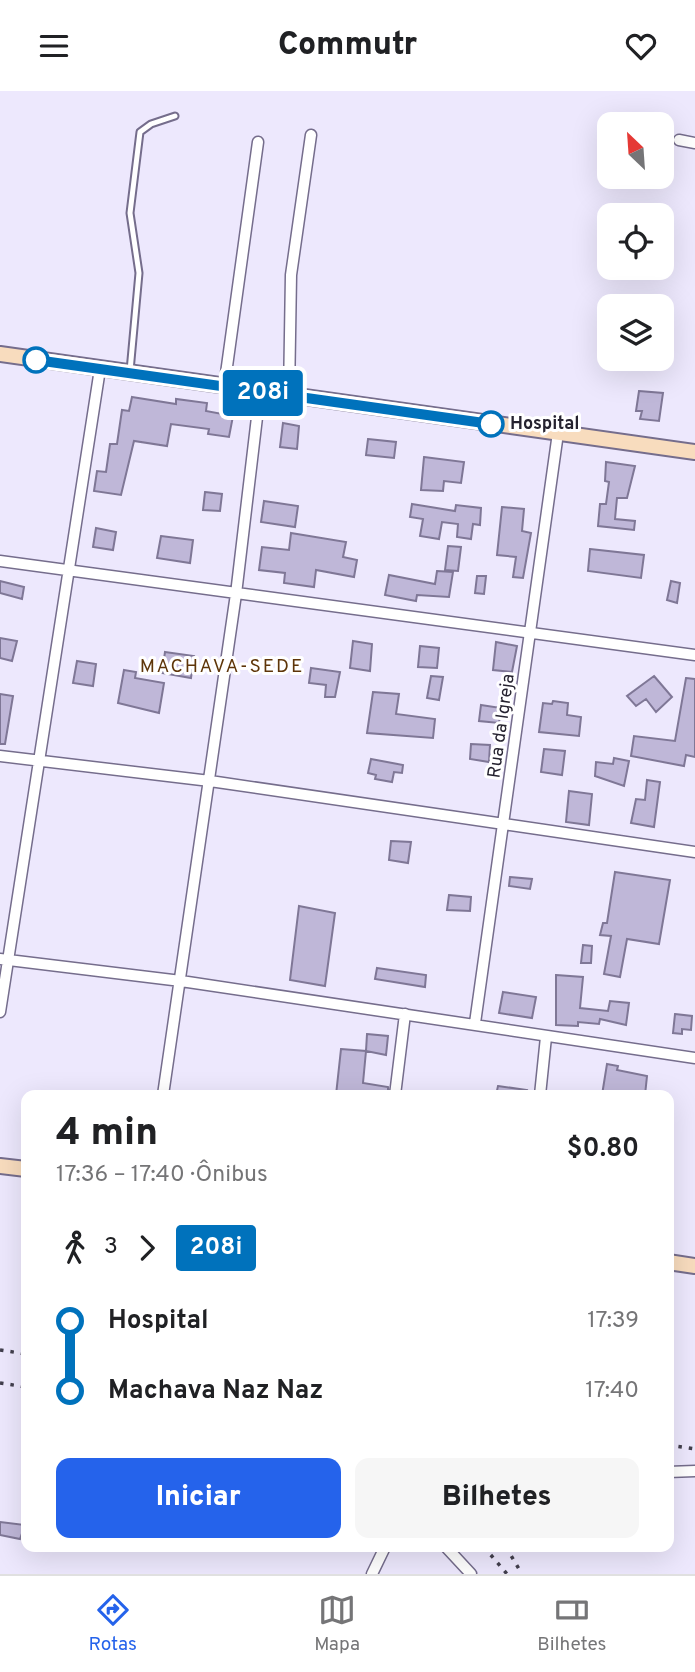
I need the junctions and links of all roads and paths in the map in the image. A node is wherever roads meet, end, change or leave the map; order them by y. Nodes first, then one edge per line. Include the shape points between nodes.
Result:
1 (174, 116) dead end
2 (311, 135) dead end
3 (679, 139) dead end
4 (258, 142) dead end
5 (695, 143) edge
6 (0, 354) edge
7 (100, 369) junction
8 (130, 371) junction
9 (224, 388) junction
10 (260, 392) junction
11 (289, 395) junction
12 (558, 433) junction
13 (695, 452) edge
14 (0, 561) edge
15 (71, 570) junction
16 (236, 594) junction
17 (531, 633) junction
18 (695, 655) edge
19 (0, 755) edge
20 (37, 759) junction
21 (210, 781) junction
22 (505, 824) junction
23 (695, 852) edge
24 (5, 959) edge
25 (181, 981) junction
26 (0, 1011) edge
27 (405, 1014) junction
28 (475, 1023) junction
29 (546, 1037) junction
30 (695, 1058) edge
31 (164, 1090) edge
32 (396, 1090) edge
33 (541, 1090) edge
34 (0, 1166) edge
35 (21, 1168) edge
36 (674, 1263) edge
37 (695, 1266) edge
38 (695, 1471) edge
39 (674, 1472) edge
40 (383, 1552) edge
41 (451, 1552) edge
42 (372, 1574) edge
43 (471, 1574) edge

1 - 8 lane via 140,132 135,155 130,213 139,273
2 - 11 street via 291,275
3 - 5 street
4 - 9 street
6 - 7 main road
7 - 8 main road
7 - 15 street
8 - 9 main road
9 - 10 main road
10 - 11 main road
10 - 16 street
11 - 12 main road
12 - 13 main road
12 - 17 street, Rua da Igreja
14 - 15 street
15 - 16 street
15 - 20 street
16 - 17 street
16 - 21 street
17 - 18 street
17 - 22 street, Rua da Igreja
19 - 20 street
20 - 21 street
20 - 24 street
21 - 22 street
21 - 25 street
22 - 23 street
22 - 28 street, Rua da Igreja
24 - 25 street
24 - 26 street
25 - 27 street
25 - 31 street
27 - 28 street
27 - 32 street
28 - 29 street
29 - 30 street
29 - 33 street
34 - 35 main road
36 - 37 main road
38 - 39 street
40 - 42 street
41 - 43 street

